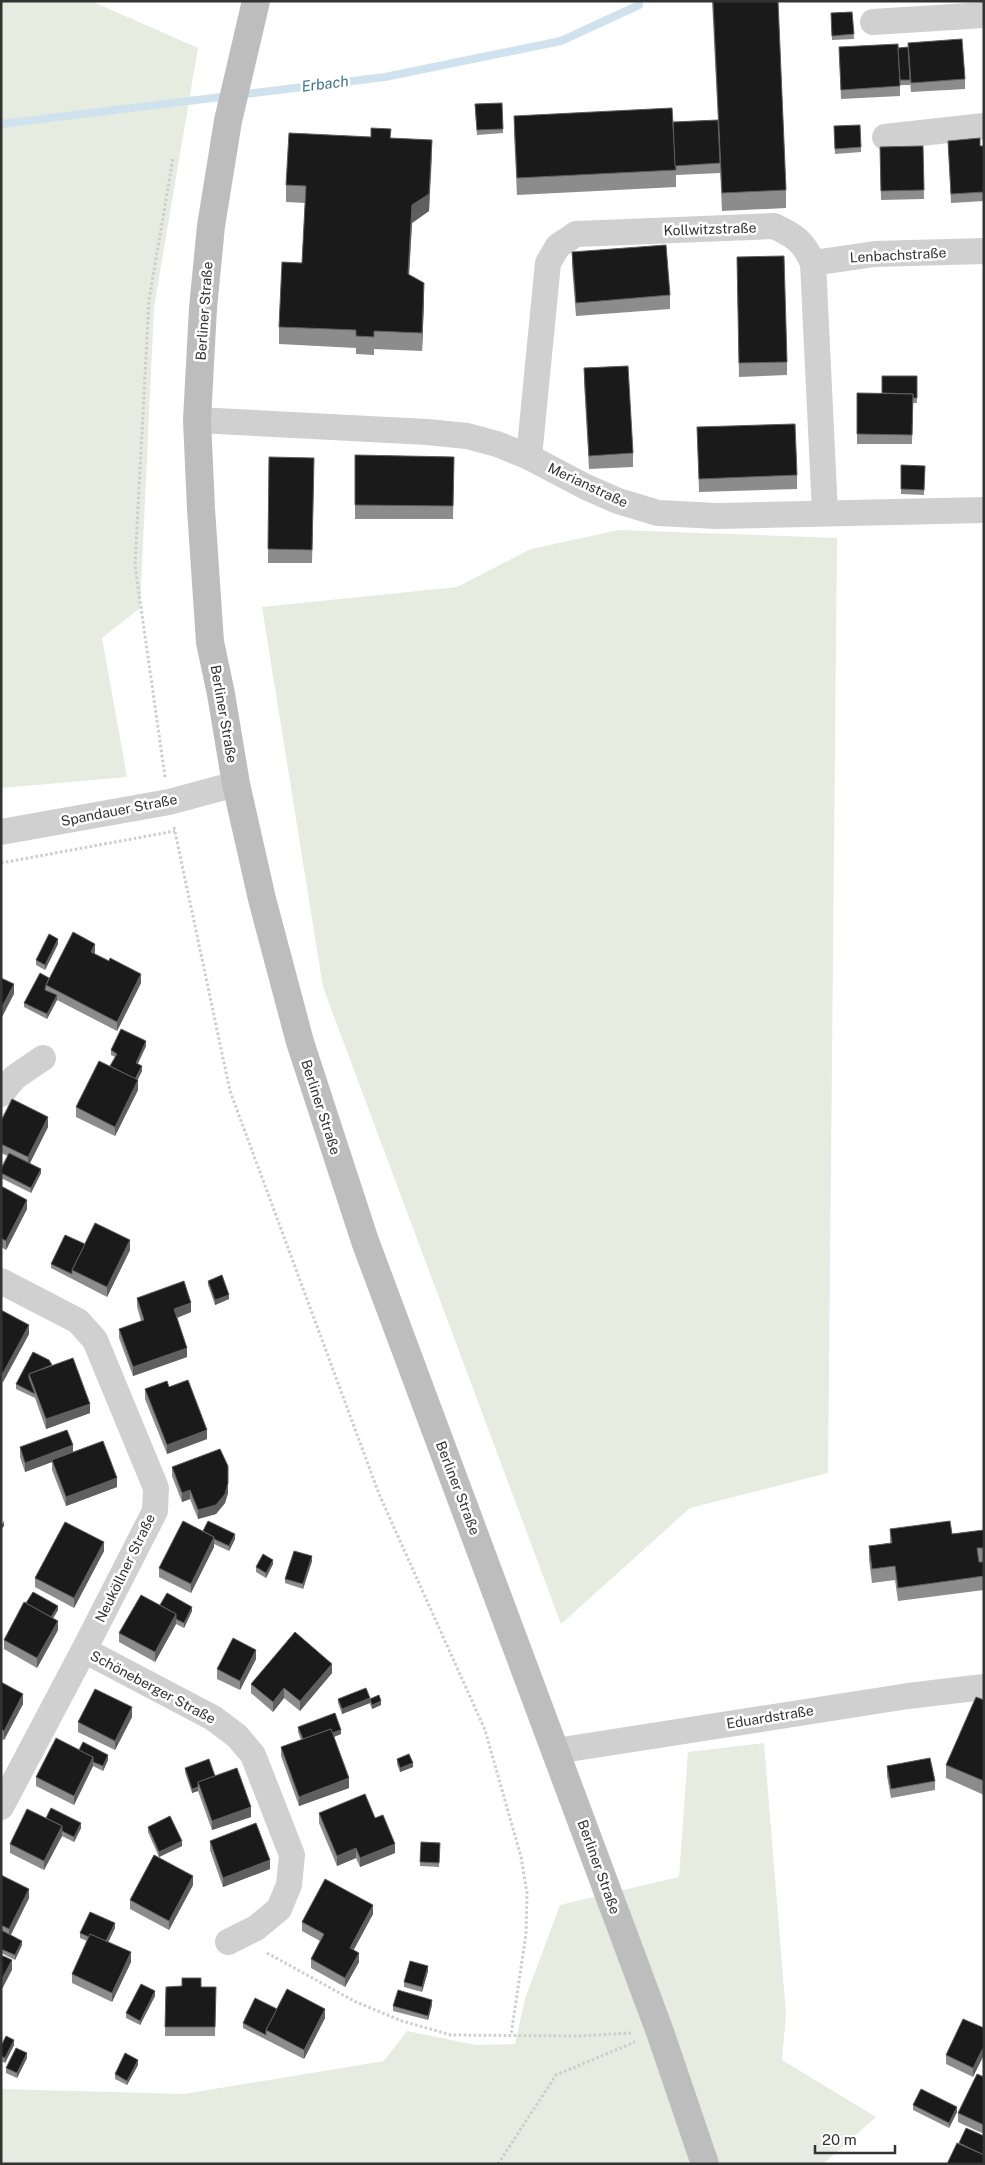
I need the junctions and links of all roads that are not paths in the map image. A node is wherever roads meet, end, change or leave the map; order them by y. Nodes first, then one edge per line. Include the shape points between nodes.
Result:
1 (256, 1) edge
2 (984, 15) edge
3 (873, 22) dead end
4 (984, 126) edge
5 (885, 136) dead end
6 (984, 251) edge
7 (813, 263) junction
8 (197, 420) junction
9 (529, 457) junction
10 (984, 510) edge
11 (825, 513) junction
12 (236, 784) junction
13 (1, 832) edge
14 (43, 1058) dead end
15 (1, 1094) edge
16 (1, 1281) edge
17 (84, 1650) junction
18 (984, 1687) edge
19 (556, 1751) junction
20 (1, 1807) edge
21 (233, 1939) road end
22 (705, 2164) edge

1 - 8 street, Berliner Straße via 236,80 210,235
2 - 3 street
4 - 5 street
6 - 7 street, Lenbachstraße via 874,254
7 - 9 street, Kollwitzstraße via 805,246 793,235 774,226 576,234 558,246 548,263
7 - 11 street, Kollwitzstraße
8 - 9 street, Merianstraße via 467,436
8 - 12 street, Berliner Straße via 210,642
9 - 11 street, Merianstraße via 618,501 658,513 717,516
10 - 11 street, Merianstraße
12 - 13 street, Spandauer Straße via 169,802
12 - 19 street, Berliner Straße via 264,909 318,1099 365,1241
14 - 15 street via 15,1077
16 - 17 street, Neuköllner Straße via 78,1321 95,1340 156,1488 155,1511
17 - 20 street, Neuköllner Straße
17 - 21 street, Schöneberger Straße via 213,1718 237,1736 253,1755 292,1855 289,1885 279,1909 256,1928
18 - 19 street, Eduardstraße
19 - 22 street, Berliner Straße

